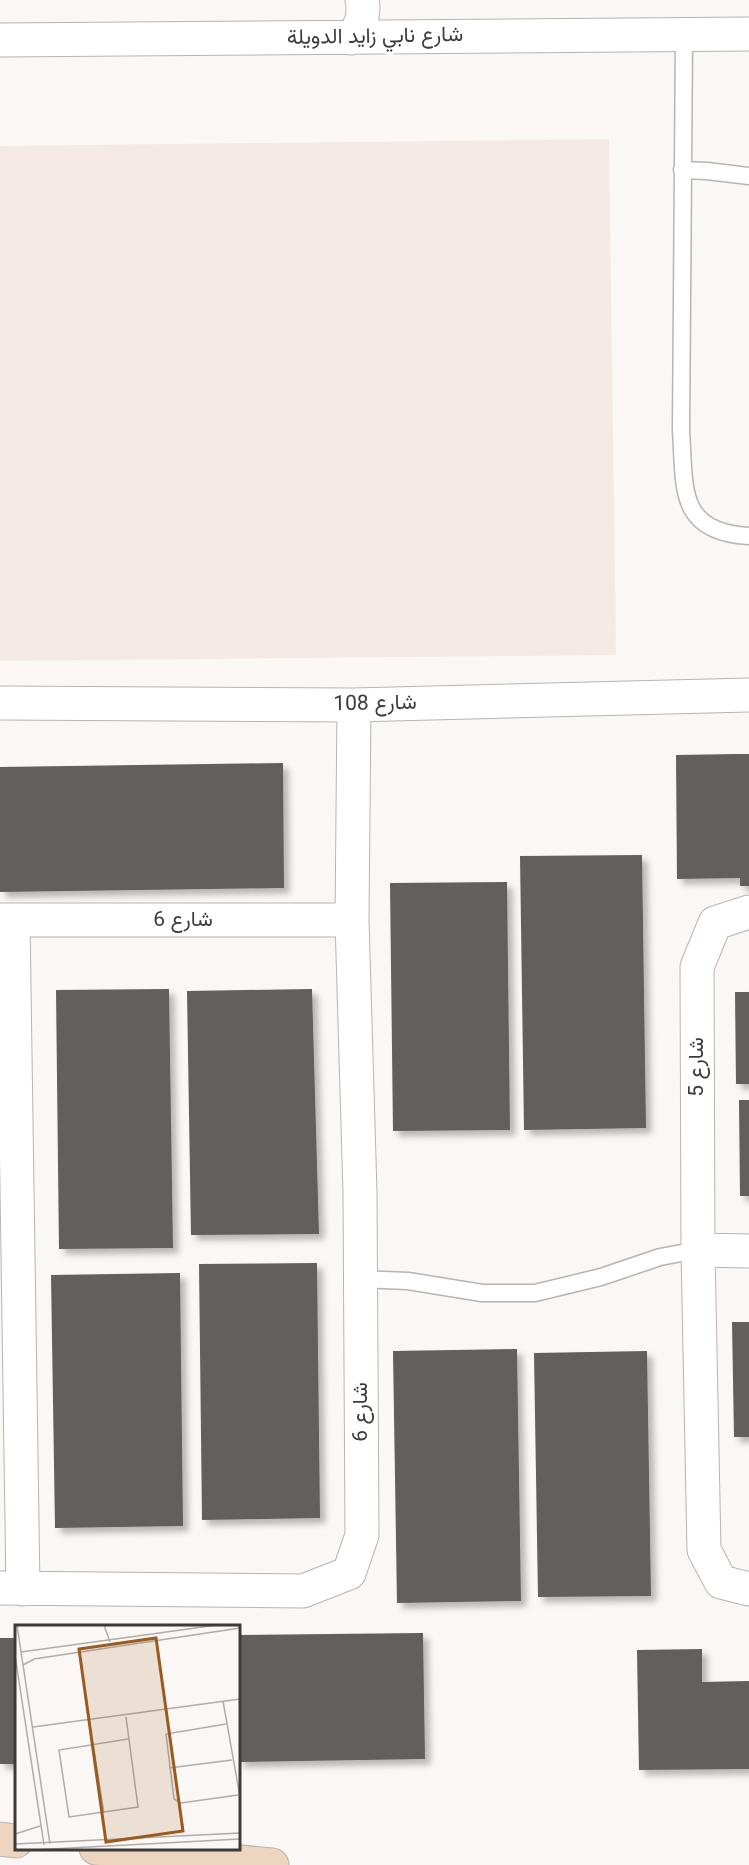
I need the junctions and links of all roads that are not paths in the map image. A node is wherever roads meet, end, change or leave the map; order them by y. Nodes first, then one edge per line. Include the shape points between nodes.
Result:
1 (362, 0) edge
2 (749, 34) edge
3 (684, 35) junction
4 (352, 38) junction
5 (0, 40) edge
6 (682, 170) junction
7 (749, 176) edge
8 (749, 536) edge
9 (749, 695) edge
10 (0, 703) edge
11 (354, 705) junction
12 (749, 912) edge
13 (7, 920) edge
14 (352, 920) junction
15 (698, 1250) junction
16 (749, 1251) edge
17 (360, 1279) junction
18 (11, 1588) edge
19 (749, 1589) edge
20 (0, 1839) edge
21 (15, 1841) edge
22 (114, 1850) edge
23 (142, 1853) junction
24 (99, 1865) edge
25 (272, 1865) edge

1 - 4 street via 361,26
2 - 3 street, شارع نابي زايد الدويلة
3 - 4 street, شارع نابي زايد الدويلة
3 - 6 lane
4 - 5 street, شارع نابي زايد الدويلة
6 - 7 lane
6 - 8 lane via 681,431 686,493 691,510 702,523 723,532
9 - 11 street, شارع 108
10 - 11 street, شارع 108
11 - 14 street, شارع 6
12 - 15 street, شارع 5 via 715,923 697,967
13 - 14 street, شارع 6
13 - 18 street, شارع 6
14 - 17 street, شارع 6
15 - 16 street
15 - 17 lane via 535,1293 482,1293 408,1281
15 - 19 street, شارع 5 via 704,1550 721,1582
17 - 18 street, شارع 6 via 362,1535 349,1573 303,1591
20 - 21 main road
22 - 23 main road
23 - 24 main road
23 - 25 main road

